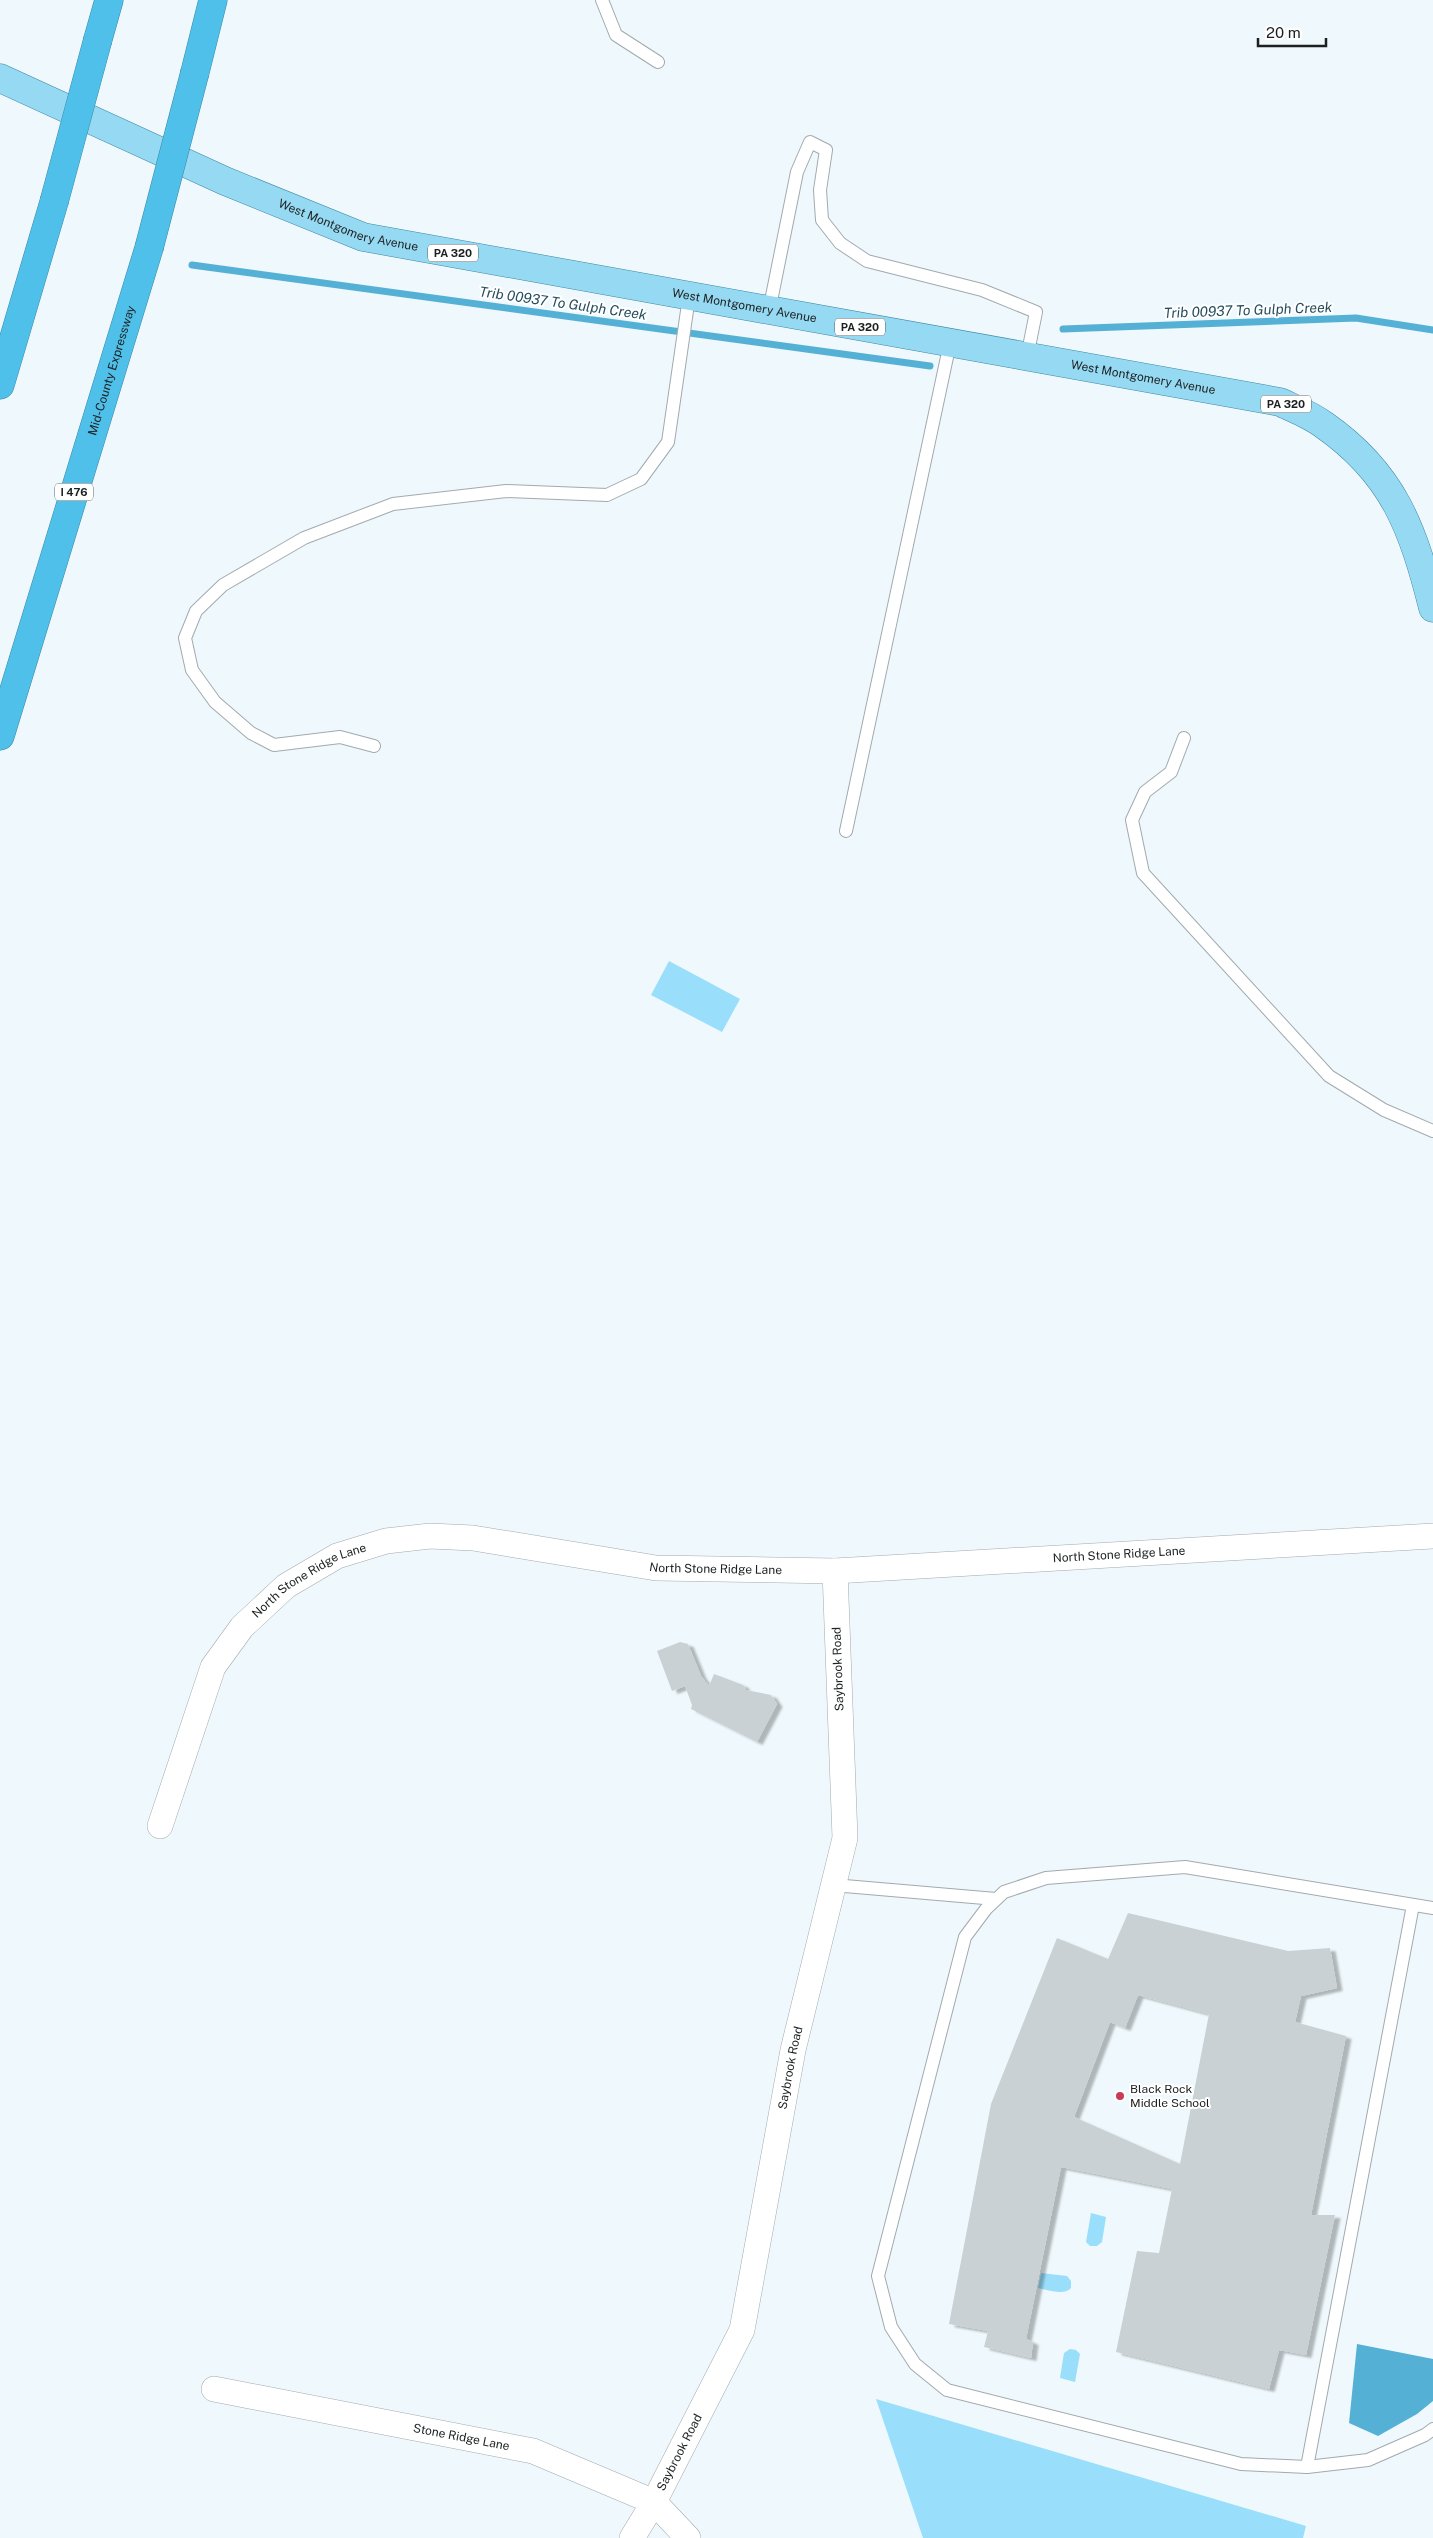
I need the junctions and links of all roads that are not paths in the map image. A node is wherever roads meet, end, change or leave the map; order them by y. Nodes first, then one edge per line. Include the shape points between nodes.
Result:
1 (109, 0) edge
2 (213, 0) edge
3 (602, 0) edge
4 (658, 62) dead end
5 (0, 78) edge
6 (687, 310) junction
7 (769, 311) junction
8 (950, 343) junction
9 (1027, 357) junction
10 (0, 385) edge
11 (1433, 608) edge
12 (0, 736) edge
13 (1184, 738) dead end
14 (374, 746) dead end
15 (846, 831) dead end
16 (1433, 1131) edge
17 (1433, 1536) edge
18 (835, 1572) junction
19 (160, 1826) dead end
20 (833, 1885) junction
21 (996, 1899) junction
22 (1413, 1905) junction
23 (1433, 1908) edge
24 (214, 2389) dead end
25 (1433, 2429) edge
26 (1307, 2467) junction
27 (654, 2502) junction
28 (632, 2538) edge
29 (688, 2538) edge

1 - 10 highway, bridge
2 - 12 highway, Mid-County Expressway / I 476, bridge via 149,248
3 - 4 lane via 616,35
5 - 6 main road, West Montgomery Avenue / PA 320 via 225,181 363,237
6 - 7 main road, West Montgomery Avenue / PA 320
6 - 14 lane via 668,442 641,479 607,495 506,491 393,504 304,538 223,585 196,611 185,638 192,670 215,702 251,732 274,745 340,737
7 - 8 main road, West Montgomery Avenue / PA 320
7 - 9 lane via 797,172 810,142 826,150 820,190 822,220 840,243 867,261 982,290 1036,312
8 - 9 main road, West Montgomery Avenue / PA 320
8 - 15 lane
9 - 11 main road, West Montgomery Avenue / PA 320 via 1280,402 1323,424 1359,452 1392,493 1418,550
13 - 16 lane via 1171,772 1145,792 1132,820 1143,873 1329,1076 1384,1110
17 - 18 street, North Stone Ridge Lane
18 - 19 street, North Stone Ridge Lane via 656,1568 472,1538 439,1536 386,1541 337,1556 286,1586 242,1627 213,1667
18 - 20 street, Saybrook Road via 845,1838
20 - 21 lane
20 - 27 street, Saybrook Road via 793,2050 742,2330
21 - 22 lane via 1004,1892 1046,1878 1185,1867
21 - 26 lane via 965,1937 878,2276 891,2327 916,2364 947,2390 1241,2464
22 - 23 lane
22 - 26 lane
24 - 27 street, Stone Ridge Lane via 533,2451
25 - 26 lane via 1368,2460
27 - 28 street, Saybrook Road
27 - 29 street, Stone Ridge Lane

